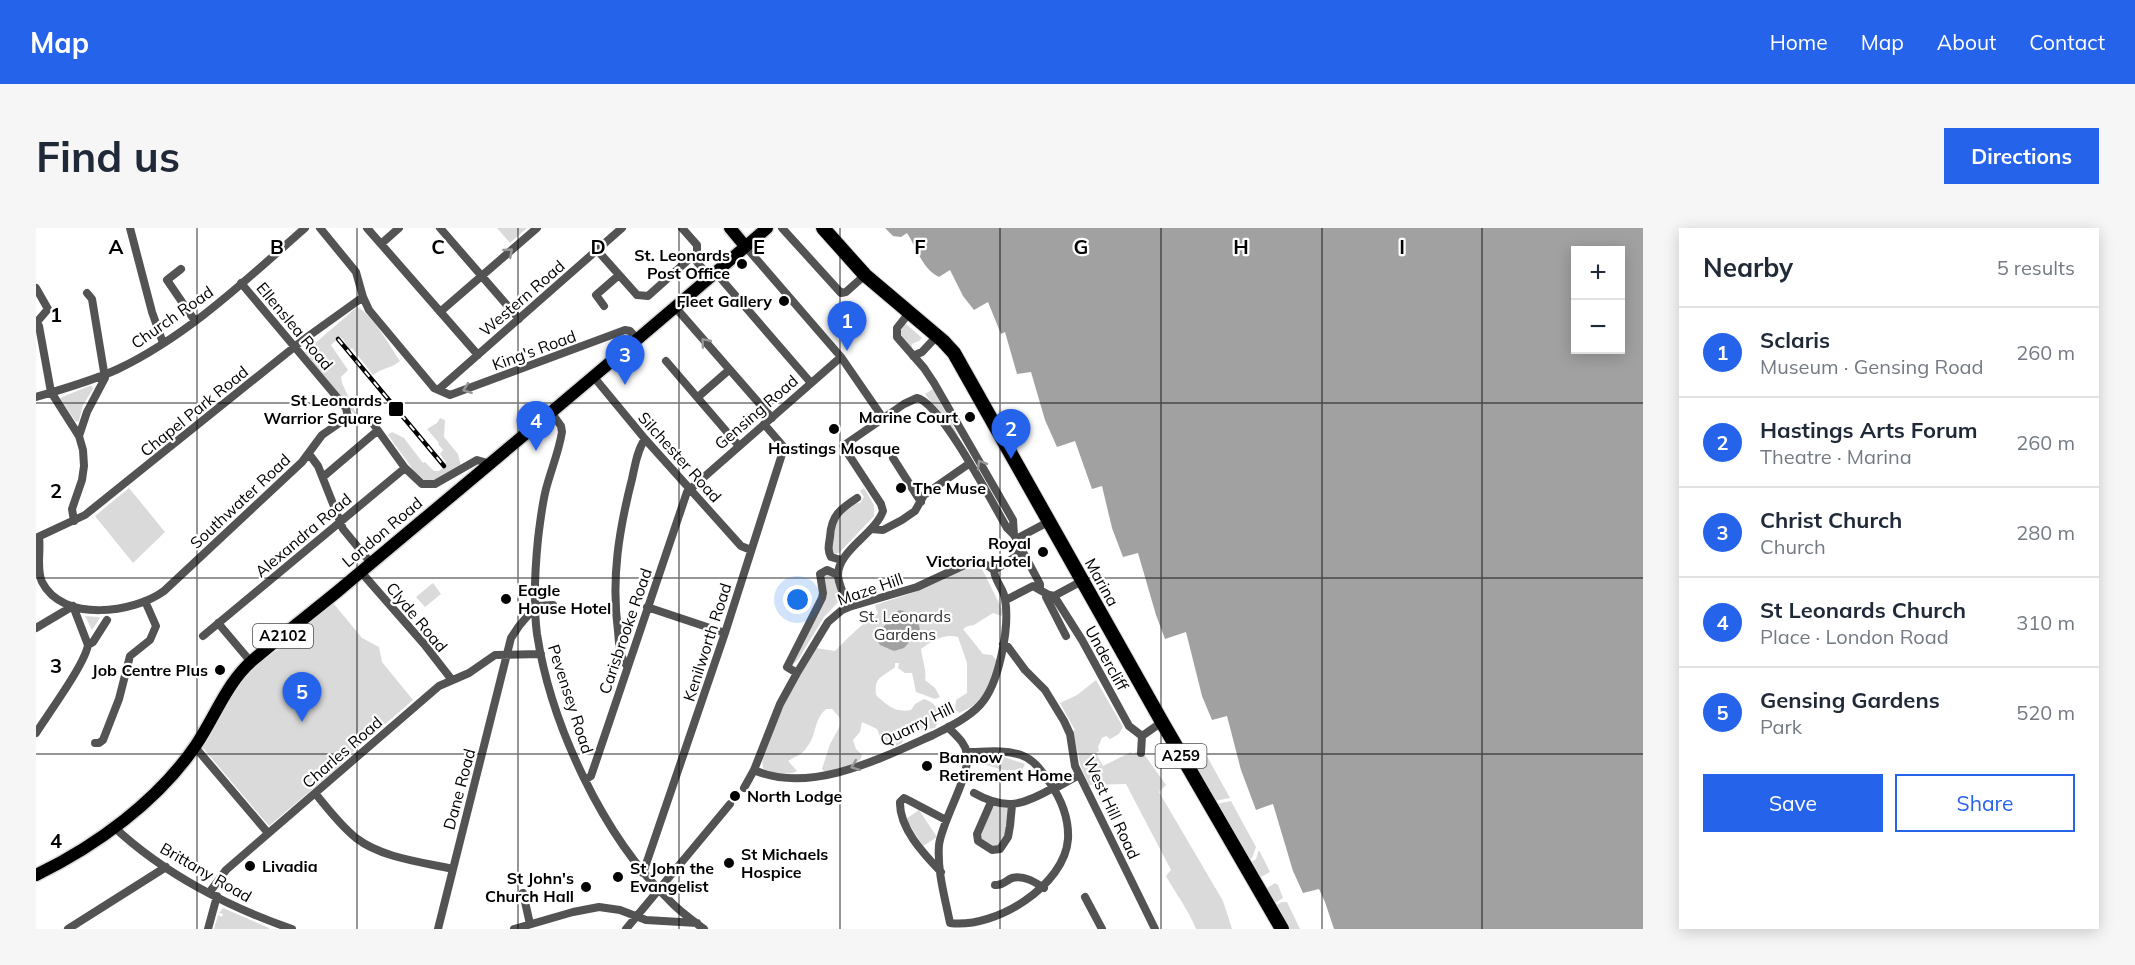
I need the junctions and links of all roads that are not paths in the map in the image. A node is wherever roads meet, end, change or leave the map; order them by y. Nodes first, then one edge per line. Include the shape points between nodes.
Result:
1 (130, 228) edge
2 (304, 228) edge
3 (320, 228) edge
4 (367, 228) edge
5 (399, 228) edge
6 (440, 228) edge
7 (537, 228) edge
8 (622, 228) edge
9 (682, 228) edge
10 (730, 228) edge
11 (783, 228) edge
12 (823, 228) edge
13 (766, 229) edge
14 (381, 244) junction
15 (745, 246) junction
16 (597, 250) junction
17 (693, 257) junction
18 (181, 269) dead end
19 (619, 275) junction
20 (713, 275) junction
21 (865, 275) junction
22 (481, 276) junction
23 (241, 283) junction
24 (36, 288) edge
25 (87, 293) dead end
26 (363, 297) junction
27 (604, 306) dead end
28 (675, 307) junction
29 (440, 312) junction
30 (909, 313) junction
31 (519, 319) junction
32 (37, 321) edge
33 (195, 321) junction
34 (937, 336) junction
35 (637, 339) junction
36 (163, 343) junction
37 (295, 347) junction
38 (478, 355) junction
39 (913, 356) junction
40 (841, 357) junction
41 (666, 361) dead end
42 (729, 370) junction
43 (105, 374) junction
44 (593, 376) junction
45 (811, 383) junction
46 (439, 389) junction
47 (51, 392) junction
48 (36, 397) edge
49 (698, 397) junction
50 (551, 412) junction
51 (348, 415) joint
52 (369, 418) dead end
53 (771, 418) junction
54 (883, 418) junction
55 (764, 424) junction
56 (377, 431) junction
57 (79, 436) junction
58 (645, 439) junction
59 (739, 446) junction
60 (309, 454) junction
61 (893, 458) dead end
62 (970, 463) junction
63 (488, 465) junction
64 (405, 468) junction
65 (322, 477) junction
66 (689, 488) junction
67 (857, 498) dead end
68 (921, 502) junction
69 (74, 521) junction
70 (1050, 521) junction
71 (340, 523) junction
72 (871, 529) junction
73 (37, 537) edge
74 (1015, 537) junction
75 (1021, 549) junction
76 (751, 550) junction
77 (841, 560) junction
78 (371, 563) junction
79 (994, 570) junction
80 (361, 572) junction
81 (838, 576) junction
82 (1082, 581) junction
83 (1047, 593) junction
84 (1005, 600) junction
85 (145, 601) junction
86 (553, 605) dead end
87 (73, 606) junction
88 (536, 606) junction
89 (647, 607) junction
90 (849, 607) junction
91 (107, 620) dead end
92 (218, 623) junction
93 (36, 628) edge
94 (725, 633) junction
95 (203, 636) dead end
96 (1066, 636) dead end
97 (1003, 644) junction
98 (88, 645) junction
99 (541, 654) junction
100 (507, 655) junction
101 (251, 662) junction
102 (627, 666) junction
103 (797, 673) junction
104 (452, 680) junction
105 (1162, 722) junction
106 (948, 728) junction
107 (36, 733) edge
108 (1142, 736) junction
109 (95, 743) dead end
110 (195, 747) junction
111 (966, 752) junction
112 (1141, 753) dead end
113 (754, 770) junction
114 (1079, 775) junction
115 (585, 780) junction
116 (744, 788) dead end
117 (1054, 789) junction
118 (974, 793) dead end
119 (315, 794) junction
120 (991, 802) junction
121 (730, 804) dead end
122 (1012, 805) junction
123 (946, 820) junction
124 (114, 827) junction
125 (268, 833) junction
126 (166, 867) junction
127 (453, 869) junction
128 (941, 872) junction
129 (643, 873) junction
130 (36, 874) edge
131 (995, 885) dead end
132 (1044, 888) junction
133 (659, 890) junction
134 (523, 893) dead end
135 (213, 895) junction
136 (1085, 897) dead end
137 (636, 916) junction
138 (950, 922) junction
139 (530, 924) junction
140 (701, 926) edge
141 (68, 929) edge
142 (208, 929) edge
143 (292, 929) edge
144 (438, 929) edge
145 (514, 929) edge
146 (626, 929) edge
147 (941, 929) edge
148 (1102, 929) edge
149 (1155, 929) edge
150 (1282, 929) edge

1 - 36 street
2 - 23 street, Church Road
3 - 26 street via 353,267
4 - 14 street
5 - 14 street
6 - 22 street
22 -> 7 street
8 - 16 street, Western Road
9 - 17 street via 697,245 698,252
10 - 15 main road
11 - 21 street via 841,293
12 - 21 highway, A259
13 - 15 main road, London Road / A2102
14 - 29 street
15 - 20 main road, London Road / A2102
15 - 40 street
16 - 19 street
16 - 31 street, Western Road
17 - 19 street via 648,296 637,295
17 - 20 street
18 - 33 street via 167,280
19 - 27 street via 596,295
20 - 28 main road, London Road / A2102
20 - 45 street
21 - 30 highway, Marina / A259
22 - 29 street
22 - 31 street
23 - 33 street, Church Road
23 - 37 street, Ellenslea Road
24 - 32 street via 48,309
25 - 43 street via 92,299
26 - 37 street, Chapel Park Road
26 - 46 street via 369,310 434,388
28 - 35 main road, London Road / A2102
42 -> 28 street
29 - 38 street
30 - 34 highway, Marina / A259
30 - 39 street via 896,334
31 - 38 street, Western Road
32 - 47 street
33 - 36 street, Church Road
34 - 39 street
34 - 70 highway, Marina / A259 via 960,362
35 - 44 main road, London Road / A2102
35 -> 46 street, King's Road via 626,330 450,395
36 - 43 street, Church Road
37 - 51 street, Ellenslea Road
37 - 69 street, Chapel Park Road
38 - 46 street, Western Road
74 -> 39 street via 1013,520 934,383
40 - 45 street, Gensing Road
40 - 54 street
41 - 49 street
42 - 49 street
42 - 53 street
43 - 47 street, Church Road
43 - 57 street
44 - 50 main road, London Road / A2102
44 - 58 street, Silchester Road
45 - 53 street, Gensing Road
47 - 48 street, Church Road
47 - 57 street
49 - 59 street
50 - 63 main road, London Road / A2102
50 - 88 street, Pevensey Road via 562,432 541,515
51 - 60 street, Southwater Road via 322,435
52 - 56 street
53 - 55 street, Gensing Road
54 - 62 street via 920,398
54 - 72 street via 844,444 881,504 882,515
55 - 59 street, Gensing Road
55 - 76 street, Kenilworth Road via 783,451
56 - 64 street
56 - 65 street
57 - 69 street via 84,466 72,509
58 - 66 street, Silchester Road
58 - 102 street via 623,512 615,565 617,626
59 - 66 street, Gensing Road
60 - 65 street
60 - 85 street, Southwater Road via 164,591
61 - 68 street
62 - 68 street via 924,495
62 - 74 street
63 - 64 street via 477,460 428,485 416,480
63 - 78 main road, London Road / A2102
64 - 71 street, Alexandra Road
65 - 71 street
66 - 76 street, Silchester Road via 741,546
66 - 89 street, Carisbrooke Road
67 - 77 street via 838,511 831,525 828,552
68 - 72 street via 896,524 883,530
69 - 73 street, Chapel Park Road
70 - 74 street
70 - 82 highway, Marina / A259
71 - 78 street
71 - 92 street, Alexandra Road
72 - 77 street
73 - 87 street via 43,583 54,596
74 - 75 street
75 - 79 street via 1017,556
75 - 83 street
76 - 94 street, Kenilworth Road
77 - 81 street
78 - 80 main road, London Road / A2102
79 - 84 street
79 - 90 street, Maze Hill via 982,562 972,562 917,587
80 - 101 main road, London Road / A2102
80 - 104 street, Clyde Road
81 - 90 street
81 - 103 street via 828,570 820,574 822,598 787,667
82 - 83 street
82 - 105 highway, Marina / A259
83 - 84 street via 1033,586
83 - 96 street
83 - 108 street, Undercliff via 1082,640 1129,726
84 - 97 street, Quarry Hill
85 - 87 street, Southwater Road via 92,610
85 - 109 street via 155,622 154,633 130,656 103,740
86 - 88 street
87 - 93 street
87 - 98 street
88 - 99 street, Pevensey Road
88 - 100 street via 519,626
89 - 94 street
89 - 102 street, Carisbrooke Road
90 - 103 street, Maze Hill via 828,622
91 - 98 street
92 - 95 street, Alexandra Road
92 - 101 street
94 - 129 street, Kenilworth Road
97 - 106 street, Quarry Hill via 999,664 980,706
97 - 114 street, West Hill Road via 1052,699 1070,734
98 - 107 street
99 - 100 street, Charles Road
99 - 115 street, Pevensey Road via 562,727
100 - 104 street, Charles Road via 495,656 469,674
100 - 127 street, Dane Road
101 - 110 main road, London Road / A2102 via 216,708
102 - 115 street, Carisbrooke Road via 591,776
103 - 113 street, Maze Hill
104 - 119 street, Charles Road via 439,686
105 - 108 street
105 - 150 highway, Marina / A259
106 - 111 street
106 -> 113 street, Quarry Hill via 839,772 782,778
108 - 112 street
110 - 124 main road, London Road / A2102 via 155,792
110 - 125 street
111 - 117 street via 1021,755 1040,768
111 - 123 street via 964,771
113 - 116 street, Maze Hill
114 - 117 street
114 - 149 street, West Hill Road
115 - 129 street, Pevensey Road
117 - 122 street
117 - 132 street via 1065,814 1068,839 1062,861
118 - 120 street
119 - 125 street, Charles Road
119 - 127 street via 358,839 378,850
120 - 122 street
120 - 122 street via 977,834 978,841 992,850 1000,849 1008,837
121 - 133 street
123 - 128 street via 939,848
123 - 128 street via 904,798 900,802 908,830
124 - 126 street, Brittany Road
124 - 130 main road, London Road / A2102
125 - 135 street, Charles Road via 226,870
126 - 135 street, Brittany Road
126 - 141 street
127 - 144 street, Dane Road
128 - 138 street
129 - 133 street, Pevensey Road
131 - 132 street via 1023,878
132 - 138 street via 1020,912 992,925 959,927
133 - 137 street
133 - 140 street, Pevensey Road
134 - 139 street
135 - 142 street, Charles Road
135 - 143 street, Brittany Road
136 - 148 street
137 - 139 street via 599,907
137 - 140 street, Pevensey Road
137 - 146 street
138 - 147 street
139 - 145 street

